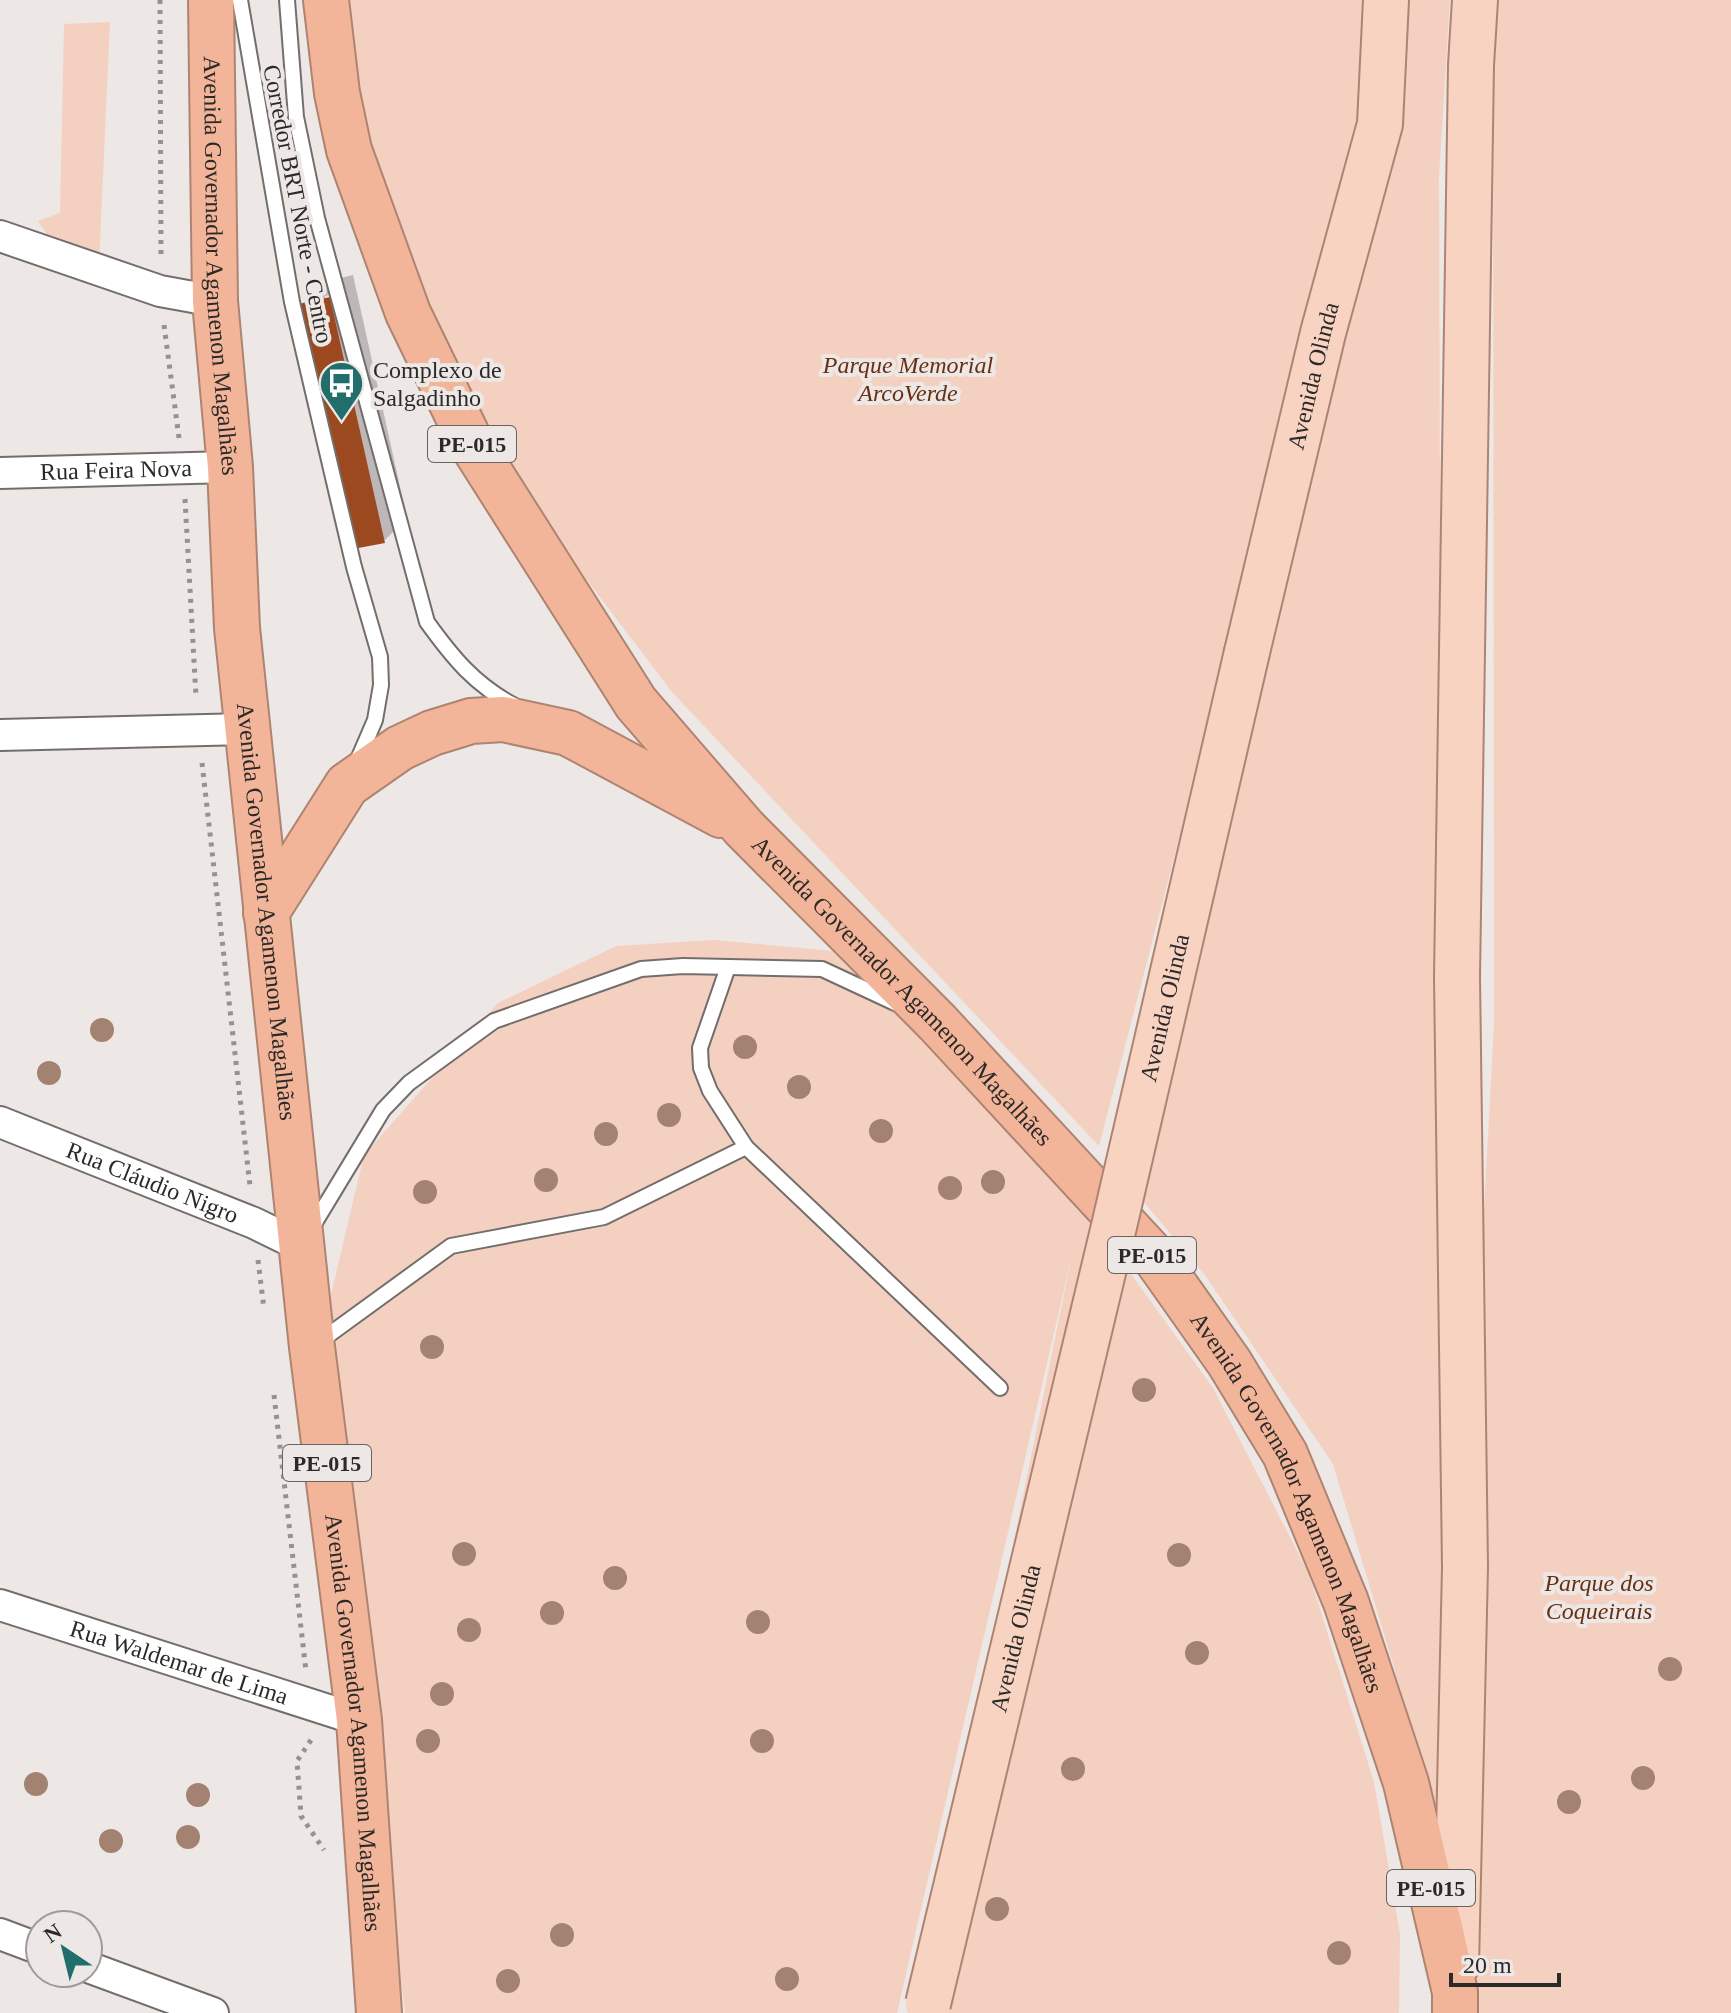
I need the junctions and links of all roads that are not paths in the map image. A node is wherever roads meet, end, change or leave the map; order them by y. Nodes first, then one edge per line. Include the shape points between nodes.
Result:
1 (211, 0) edge
2 (240, 0) edge
3 (287, 0) edge
4 (326, 0) edge
5 (1386, 0) edge
6 (1475, 0) edge
7 (0, 236) edge
8 (215, 301) junction
9 (230, 467) junction
10 (0, 473) edge
11 (247, 729) junction
12 (568, 733) junction
13 (0, 735) edge
14 (347, 785) junction
15 (744, 828) junction
16 (266, 913) junction
17 (728, 967) junction
18 (938, 1023) junction
19 (0, 1122) edge
20 (746, 1147) junction
21 (301, 1246) junction
22 (312, 1347) junction
23 (1000, 1388) dead end
24 (0, 1605) edge
25 (359, 1720) junction
26 (0, 1934) edge
27 (24, 1943) edge
28 (104, 1973) edge
29 (1455, 2003) edge
30 (927, 2008) edge
31 (213, 2013) edge
32 (379, 2013) edge

1 - 8 highway, Avenida Governador Agamenon Magalhães / PE-015
2 - 14 lane, Corredor BRT Norte - Centro via 292,302 380,657 375,720
3 - 12 lane, Corredor BRT Norte - Centro via 296,117 317,218 427,622 479,685
4 - 15 highway, Avenida Governador Agamenon Magalhães / PE-015 via 337,93 365,200 408,313 471,443 636,703
5 - 30 main road, Avenida Olinda, bridge via 1380,124 1323,333
6 - 29 main road via 1457,977 1465,1567
7 - 8 street via 160,291
8 - 9 highway, Avenida Governador Agamenon Magalhães / PE-015
9 - 10 street, Rua Feira Nova
9 - 11 highway, Avenida Governador Agamenon Magalhães / PE-015
11 - 13 street
11 - 16 highway, Avenida Governador Agamenon Magalhães / PE-015
12 - 14 highway via 503,719 471,721 400,748
12 - 15 highway
14 - 16 highway
15 - 18 highway, Avenida Governador Agamenon Magalhães / PE-015
16 - 21 highway, Avenida Governador Agamenon Magalhães / PE-015
17 - 18 lane via 822,969
17 - 20 lane via 700,1048 701,1068
17 - 21 lane via 641,969 494,1021 409,1083 383,1110
18 - 29 highway, Avenida Governador Agamenon Magalhães / PE-015 via 1157,1260 1285,1454 1346,1602 1406,1783
19 - 21 street, Rua Cláudio Nigro
20 - 22 lane via 604,1217 451,1246
20 - 23 lane
21 - 22 highway, Avenida Governador Agamenon Magalhães / PE-015
22 - 25 highway, Avenida Governador Agamenon Magalhães / PE-015
24 - 25 street, Rua Waldemar de Lima
25 - 32 highway, Avenida Governador Agamenon Magalhães / PE-015
26 - 27 street
28 - 31 street

